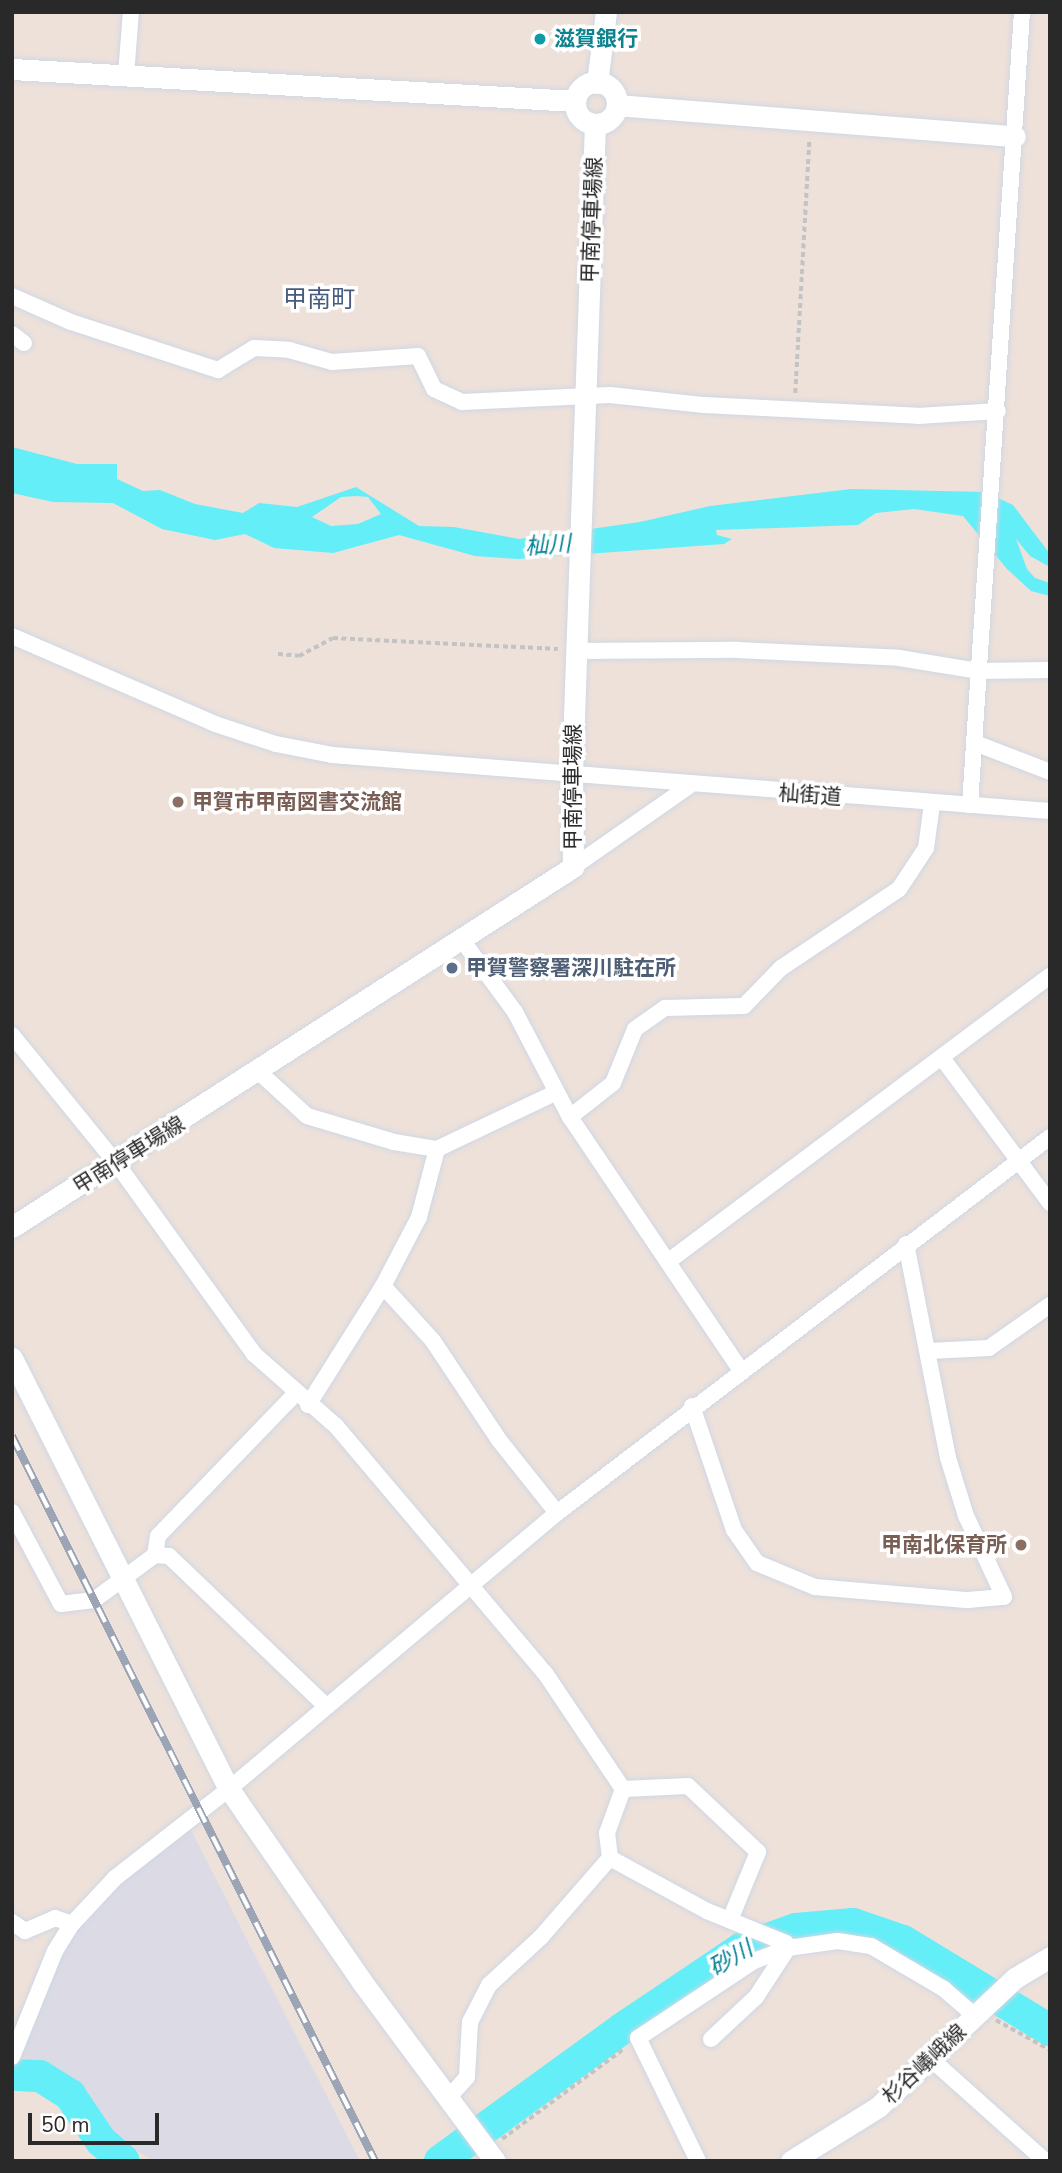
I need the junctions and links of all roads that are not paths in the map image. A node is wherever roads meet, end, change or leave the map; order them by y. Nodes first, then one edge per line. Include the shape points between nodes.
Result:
1 (131, 12) edge
2 (606, 12) edge
3 (1022, 12) edge
4 (12, 69) edge
5 (126, 75) junction
6 (597, 83) junction
7 (575, 101) junction
8 (617, 104) junction
9 (595, 124) junction
10 (1015, 136) junction
11 (12, 296) edge
12 (585, 406) junction
13 (998, 411) junction
14 (12, 636) edge
15 (576, 643) junction
16 (978, 668) junction
17 (1050, 670) edge
18 (975, 743) junction
19 (1050, 772) edge
20 (572, 773) junction
21 (689, 786) junction
22 (932, 804) junction
23 (970, 805) junction
24 (1050, 811) edge
25 (573, 867) junction
26 (462, 940) junction
27 (1050, 976) edge
28 (12, 1035) edge
29 (942, 1058) junction
30 (259, 1072) junction
31 (555, 1093) junction
32 (569, 1117) junction
33 (1050, 1137) edge
34 (437, 1149) junction
35 (1019, 1160) junction
36 (117, 1164) junction
37 (1050, 1203) edge
38 (12, 1227) edge
39 (906, 1244) junction
40 (670, 1260) junction
41 (383, 1286) junction
42 (1050, 1305) edge
43 (929, 1351) junction
44 (12, 1358) edge
45 (740, 1369) junction
46 (295, 1394) junction
47 (308, 1405) junction
48 (692, 1406) junction
49 (12, 1512) edge
50 (556, 1513) junction
51 (155, 1555) junction
52 (123, 1579) junction
53 (471, 1586) junction
54 (324, 1704) junction
55 (229, 1789) junction
56 (623, 1789) junction
57 (610, 1858) junction
58 (730, 1920) junction
59 (12, 1922) edge
60 (72, 1924) junction
61 (787, 1945) junction
62 (1050, 1957) edge
63 (980, 2011) junction
64 (711, 2039) dead end
65 (12, 2057) edge
66 (930, 2058) junction
67 (450, 2096) junction
68 (490, 2152) edge
69 (698, 2161) edge
70 (791, 2161) edge
71 (1045, 2161) edge

1 - 5 street
2 - 6 main road
3 - 10 street
4 - 5 main road
5 - 7 main road
6 - 7 main road via 581,88
6 - 8 main road via 613,91
7 - 9 main road via 580,117
8 - 9 main road via 612,116
8 - 10 main road
9 - 12 main road, 甲南停車場線
10 - 13 street
11 - 12 street via 71,322 218,370 254,348 289,350 332,362 418,356 434,389 463,402
12 - 13 street via 610,395 794,410 918,415
12 - 15 main road, 甲南停車場線
13 - 16 street
14 - 20 street, 杣街道 via 215,724 276,744 358,758
15 - 16 street via 899,658
15 - 20 main road, 甲南停車場線
16 - 17 street
16 - 18 street
18 - 19 street
18 - 23 street
20 - 21 street, 杣街道
20 - 25 main road, 甲南停車場線
21 - 22 street, 杣街道
21 - 25 street
22 - 23 street, 杣街道
22 - 32 street via 926,848 900,889 781,968 744,1006 665,1008 635,1029 613,1083
23 - 24 street, 杣街道
25 - 26 main road, 甲南停車場線
26 - 30 main road, 甲南停車場線
26 - 31 street via 515,1012
27 - 29 street
28 - 36 street
29 - 35 street
29 - 40 street
30 - 34 street via 307,1116
30 - 36 main road, 甲南停車場線
31 - 32 street
31 - 34 street
32 - 40 street
33 - 35 street
34 - 41 street via 419,1217
35 - 37 street
35 - 39 street
36 - 38 main road, 甲南停車場線
36 - 46 street via 254,1354
39 - 43 street
39 - 45 street
40 - 45 street
41 - 47 street
41 - 50 street via 433,1341 499,1440
42 - 43 street via 989,1348
43 - 48 street via 948,1458 966,1516 1004,1597 968,1600 815,1587 757,1563 734,1530
44 - 52 main road
45 - 48 street
46 - 47 street
46 - 51 street via 158,1536
47 - 53 street via 336,1426
48 - 50 street
49 - 52 street via 61,1604 94,1600
50 - 53 street
51 - 52 street
51 - 54 street via 169,1556
52 - 55 main road
53 - 54 street
53 - 56 street via 545,1673
54 - 55 street
55 - 60 street via 115,1878
55 - 67 main road via 354,1972
56 - 57 street via 607,1833
56 - 58 street via 688,1786 758,1852
57 - 58 street
57 - 67 street via 541,1937 489,1985 470,2022 467,2077
58 - 61 street
59 - 60 street via 25,1931 55,1918
60 - 65 street via 55,1951
61 - 63 street via 838,1941 871,1946
61 - 64 street via 756,1997
61 - 69 street via 754,1961 638,2038
62 - 63 main road, 杉谷嶬峨線
63 - 66 main road, 杉谷嶬峨線
66 - 70 main road, 杉谷嶬峨線 via 878,2107
66 - 71 street
67 - 68 main road

